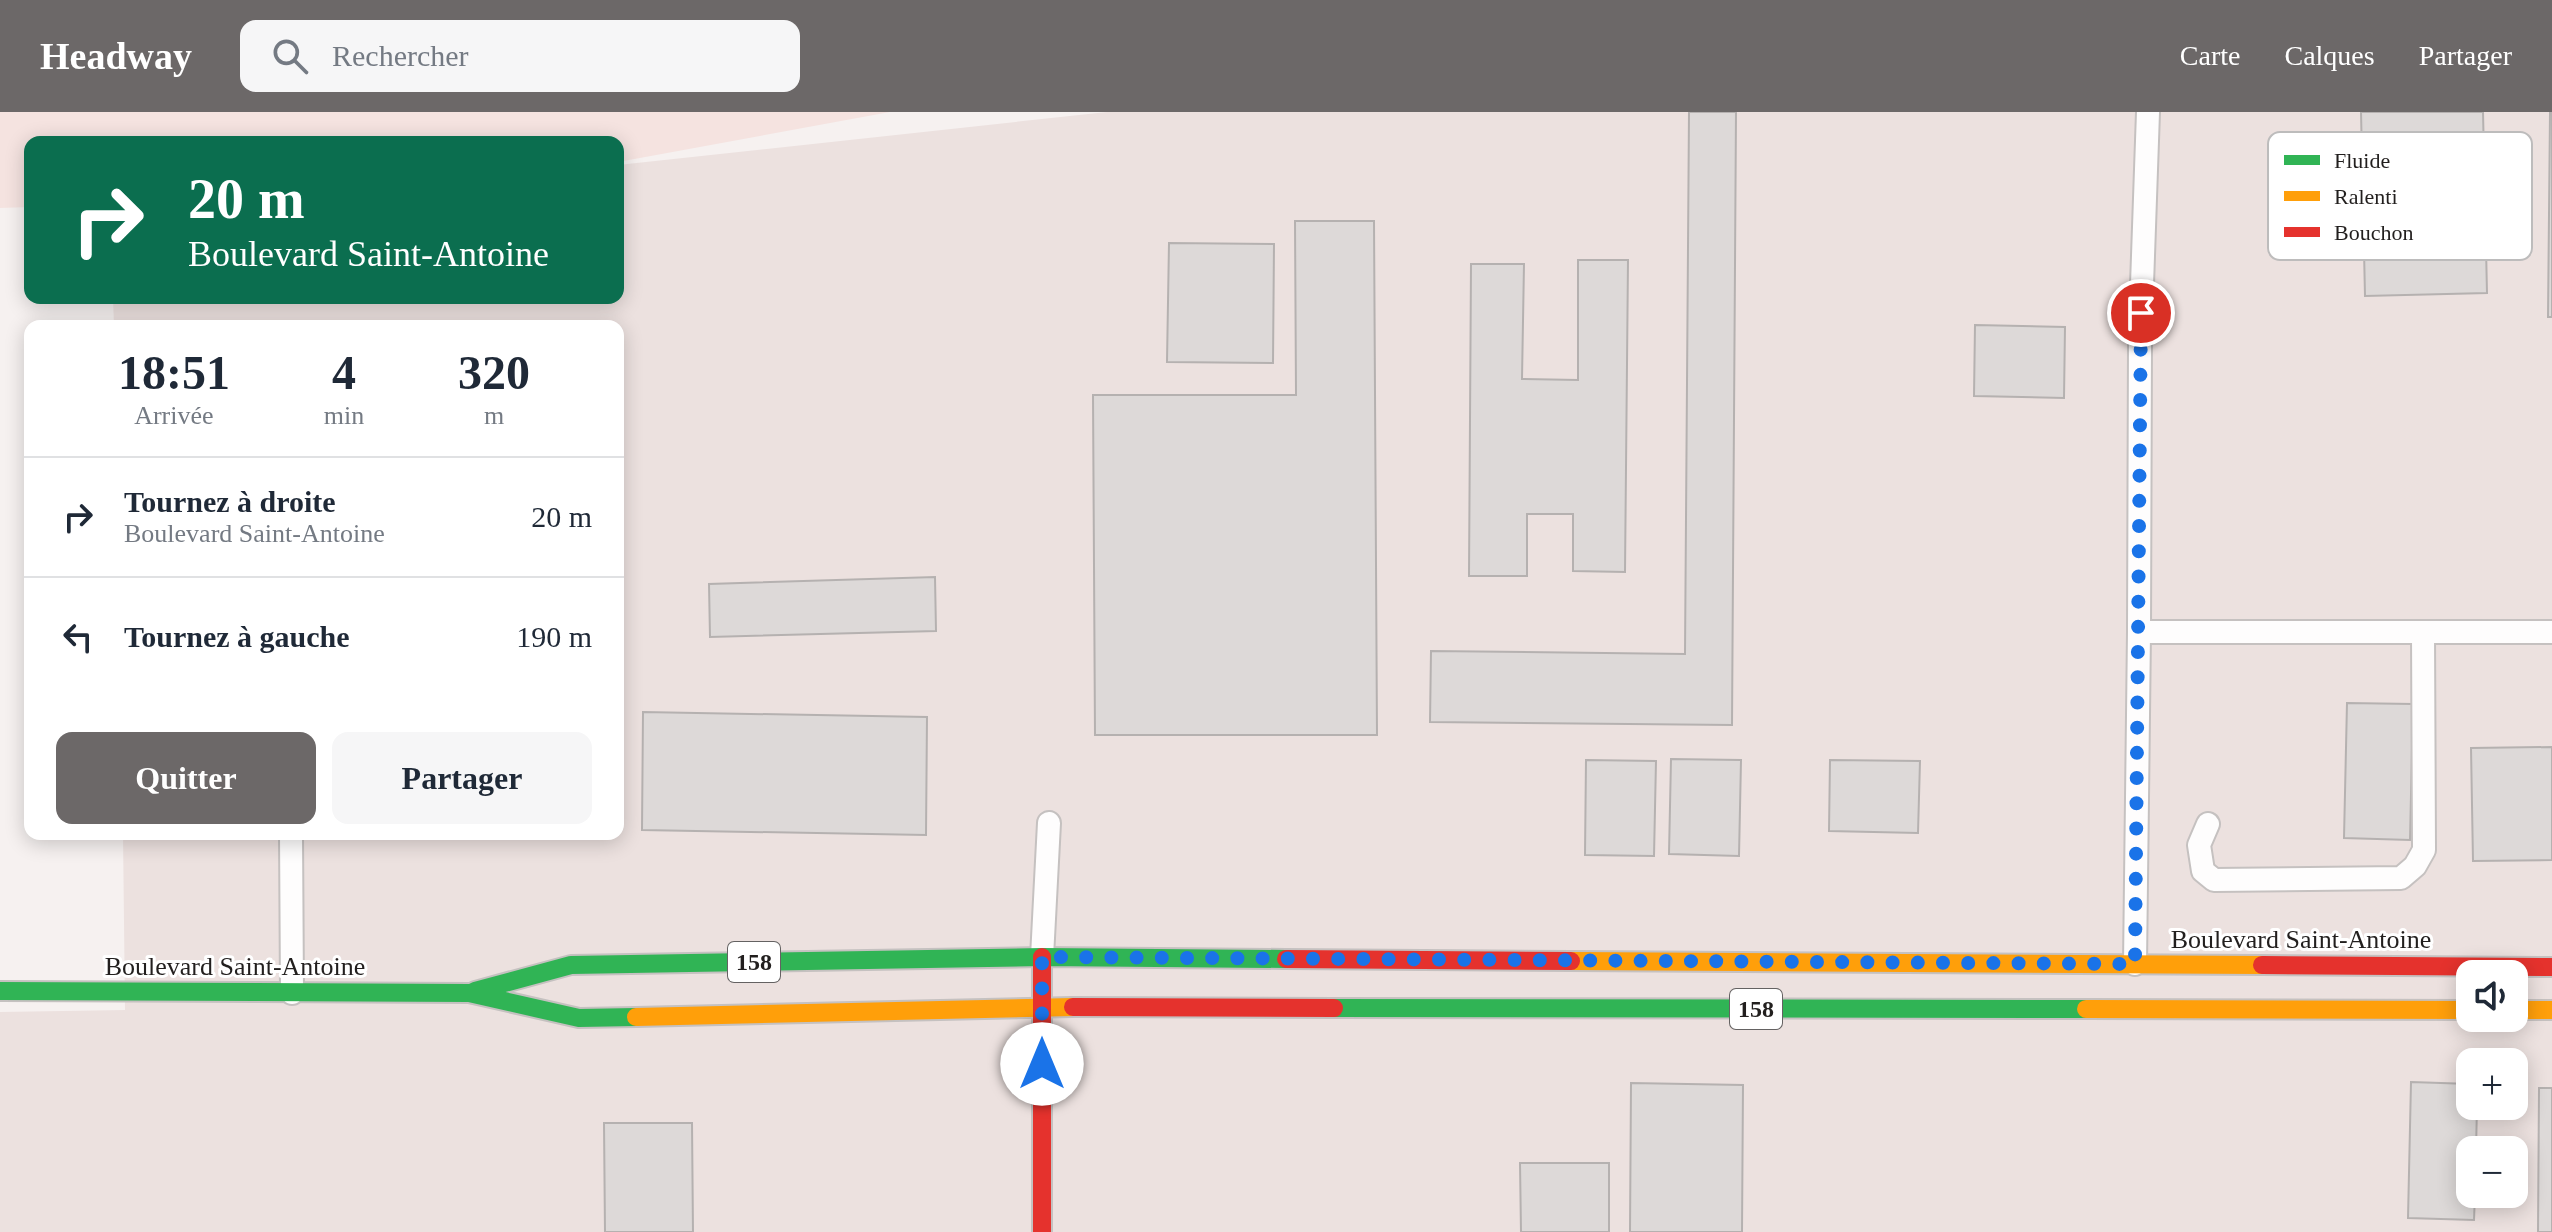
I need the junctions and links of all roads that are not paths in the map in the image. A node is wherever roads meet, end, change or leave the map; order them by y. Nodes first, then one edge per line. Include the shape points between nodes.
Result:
1 (2148, 112) edge
2 (2139, 632) junction
3 (2423, 632) junction
4 (2552, 632) edge
5 (1049, 823) dead end
6 (2208, 824) dead end
7 (291, 840) edge
8 (1042, 957) junction
9 (2135, 964) junction
10 (2552, 967) edge
11 (0, 991) edge
12 (292, 993) junction
13 (469, 993) junction
14 (1043, 1007) junction
15 (2456, 1010) edge
16 (2528, 1010) edge
17 (2552, 1010) edge
18 (1042, 1232) edge

1 - 2 lane via 2140,342
2 - 3 lane
2 - 9 lane
3 - 4 lane
3 - 6 lane via 2424,850 2415,866 2401,878 2214,880 2203,871 2199,845
5 - 8 lane
7 - 12 lane
8 - 9 main road, Boulevard Saint-Antoine / 158
8 - 13 main road, Boulevard Saint-Antoine / 158 via 571,965
8 - 14 main road
9 - 10 main road, Boulevard Saint-Antoine / 158
11 - 12 main road, Boulevard Saint-Antoine / 158
12 - 13 main road, Boulevard Saint-Antoine / 158
13 - 14 main road, Boulevard Saint-Antoine / 158 via 579,1018
14 - 15 main road, Boulevard Saint-Antoine / 158
14 - 18 main road
16 - 17 main road

